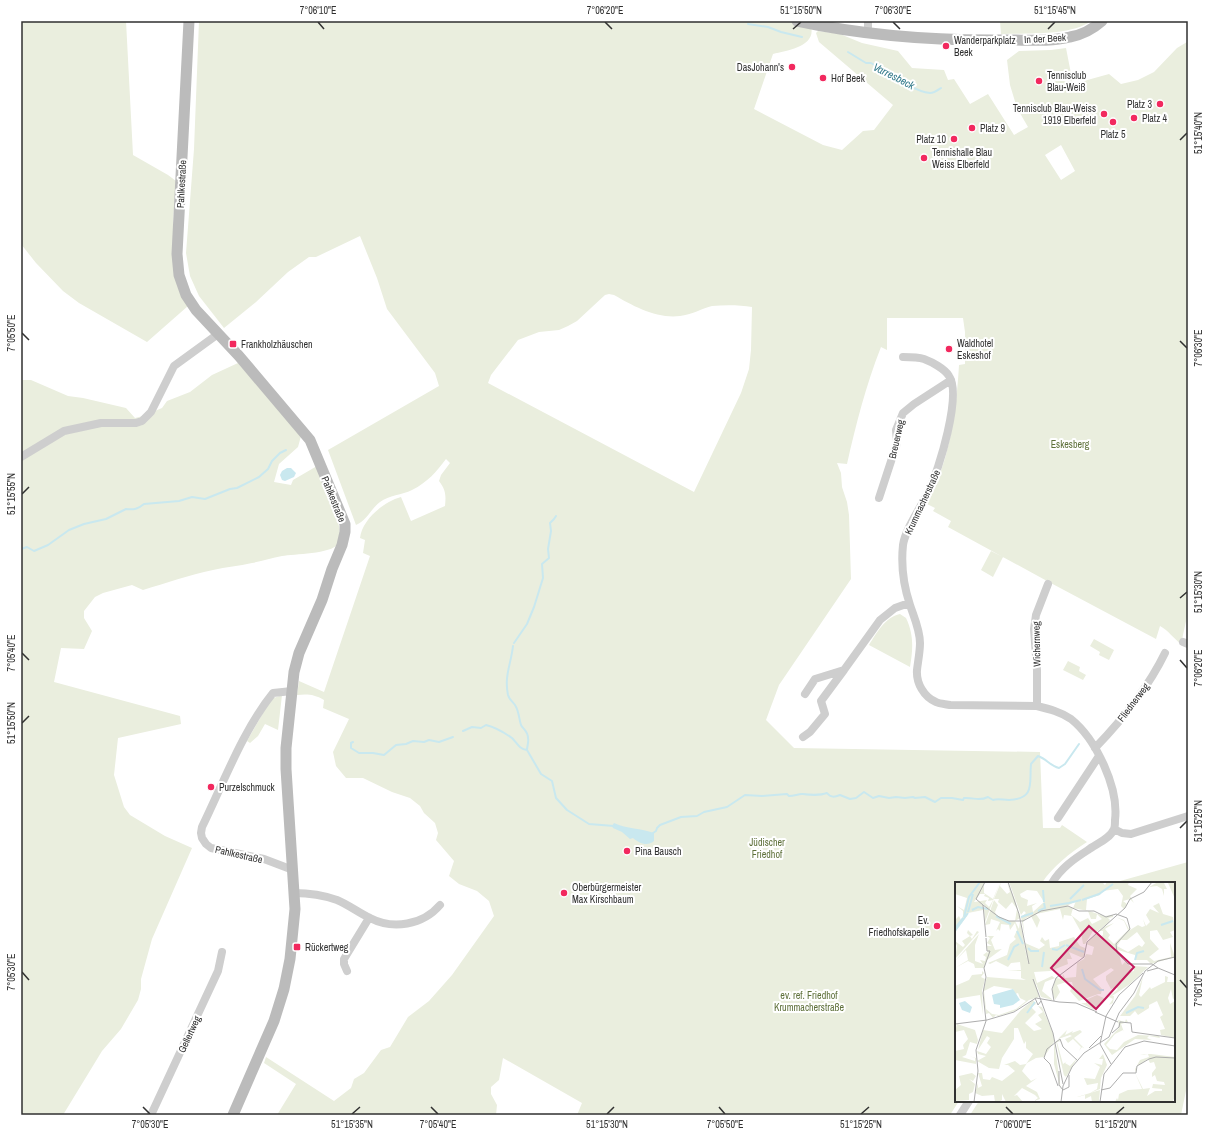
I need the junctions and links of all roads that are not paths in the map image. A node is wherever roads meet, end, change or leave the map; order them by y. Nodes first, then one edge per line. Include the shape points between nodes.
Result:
1 (189, 21) edge
2 (797, 21) edge
3 (868, 21) edge
4 (1101, 22) edge
5 (868, 33) junction
6 (218, 334) junction
7 (903, 357) dead end
8 (951, 380) junction
9 (21, 457) edge
10 (879, 498) dead end
11 (1048, 584) dead end
12 (909, 603) junction
13 (1165, 653) dead end
14 (844, 670) junction
15 (292, 691) junction
16 (805, 694) dead end
17 (1037, 706) junction
18 (803, 737) dead end
19 (1095, 748) junction
20 (1100, 756) junction
21 (1188, 816) edge
22 (1058, 818) dead end
23 (1114, 829) junction
24 (292, 870) junction
25 (1053, 882) edge
26 (294, 893) junction
27 (440, 905) dead end
28 (369, 918) junction
29 (222, 952) dead end
30 (347, 971) dead end
31 (968, 1102) edge
32 (151, 1115) edge
33 (233, 1115) edge
34 (960, 1115) edge

1 - 6 street, Pahlkestraße via 177,254 179,275 186,295
2 - 5 street, In der Beek
3 - 5 street
4 - 5 street, In der Beek via 1083,33 1056,39 950,40
6 - 9 street via 174,366 151,412 142,421 101,423 64,431
6 - 15 street, Pahlkestraße via 306,435 345,524 342,545 299,653
7 - 8 street via 925,360 944,371
8 - 10 street, Breuerweg via 903,413 896,430 897,443
8 - 12 street, Krummacherstraße via 951,412 939,465 904,543 903,558
11 - 17 street, Wichernweg via 1036,615 1034,628
12 - 14 street via 895,608 880,620
12 - 17 street, Krummacherstraße via 920,641 918,679 925,694 932,700 950,705
13 - 19 street, Fliednerweg via 1130,707
14 - 16 street via 815,679
14 - 18 street via 821,700 825,714
15 - 24 street, Pahlkestraße via 286,769
15 - 24 street, Pahlkestraße via 273,693 258,715 202,827 201,835 203,841 211,848 264,860
17 - 19 street, Krummacherstraße via 1071,719
19 - 20 street, Krummacherstraße
20 - 22 street
20 - 23 street, Krummacherstraße via 1112,788 1116,813
21 - 23 street via 1131,834
23 - 25 street via 1107,837 1066,866
24 - 26 street, Pahlkestraße
26 - 28 street via 317,894 337,900
26 - 33 street, Pahlkestraße via 293,941 284,988 274,1020
27 - 28 street via 429,915 409,924 387,924
28 - 30 street via 344,959
29 - 32 street, Gellertweg via 218,971
31 - 34 street

